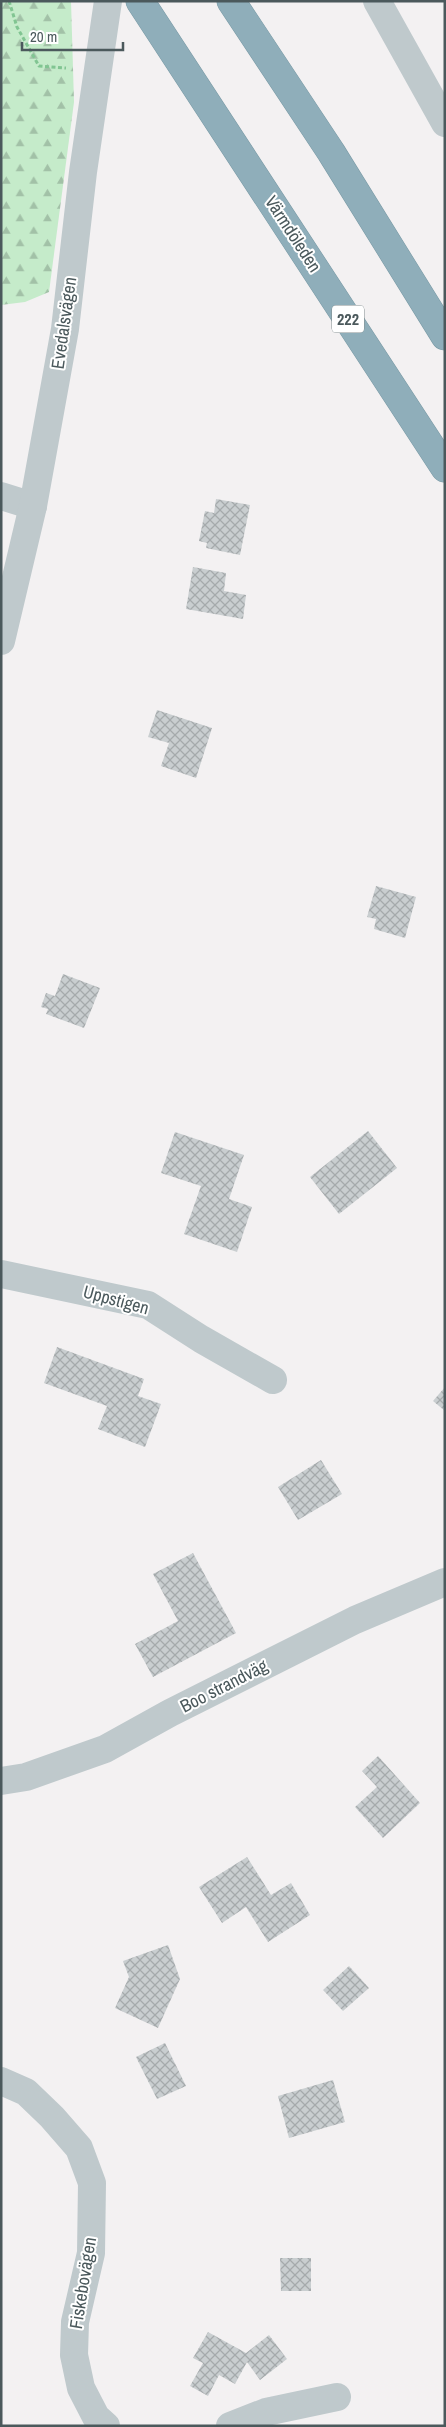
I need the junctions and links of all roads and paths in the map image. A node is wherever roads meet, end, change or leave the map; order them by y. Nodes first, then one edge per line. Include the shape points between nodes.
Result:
1 (9, 1) edge
2 (108, 1) edge
3 (140, 1) edge
4 (231, 1) edge
5 (377, 1) edge
6 (70, 68) dead end
7 (445, 123) edge
8 (445, 336) edge
9 (445, 468) edge
10 (1, 496) edge
11 (33, 506) junction
12 (1, 641) edge
13 (1, 1274) edge
14 (273, 1380) dead end
15 (445, 1582) edge
16 (1, 1781) edge
17 (1, 2081) edge
18 (337, 2397) dead end
19 (106, 2426) edge
20 (230, 2426) edge

1 - 6 path via 17,27 39,66
2 - 11 street, Evedalsvägen via 64,329
3 - 9 highway, Värmdöleden / 222
4 - 8 highway via 331,152
5 - 7 street
10 - 11 street
11 - 12 street, Evedalsvägen
13 - 14 street, Uppstigen via 148,1305
15 - 16 street, Boo strandväg via 355,1620 105,1749 26,1777
17 - 19 street, Fiskebovägen via 26,2092 52,2117 79,2148 92,2183 91,2253 75,2322 74,2355 81,2388 96,2417
18 - 20 street via 266,2412

